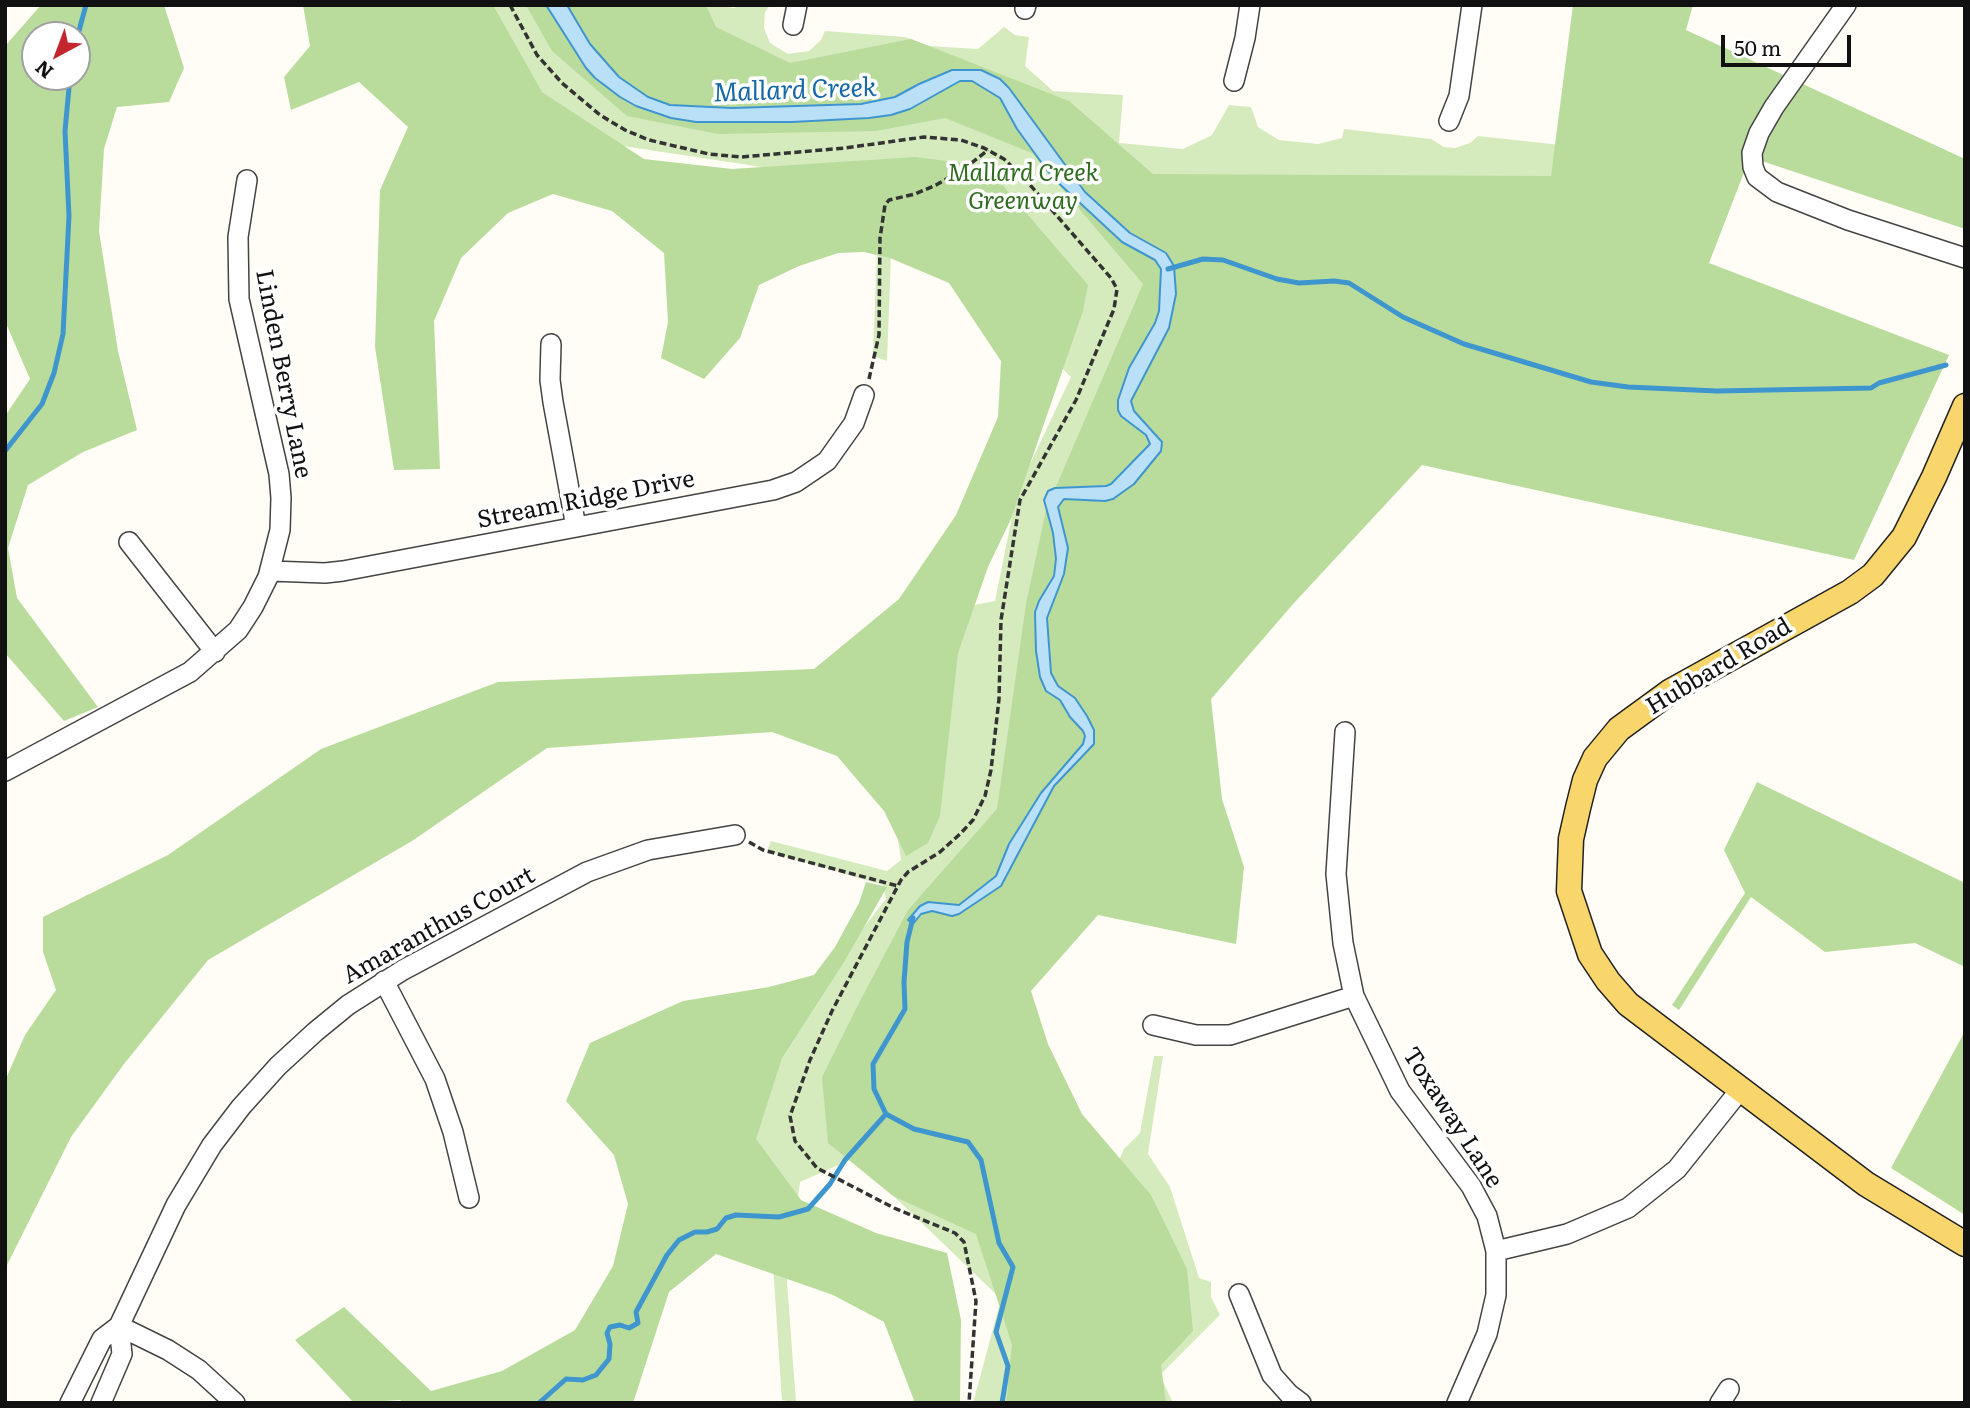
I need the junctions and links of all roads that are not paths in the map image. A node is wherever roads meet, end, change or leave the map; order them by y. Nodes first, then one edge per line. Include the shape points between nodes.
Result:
1 (797, 5) edge
2 (1250, 5) edge
3 (1472, 5) edge
4 (1846, 5) edge
5 (793, 25) dead end
6 (1234, 81) dead end
7 (1449, 121) dead end
8 (247, 180) dead end
9 (1965, 258) edge
10 (551, 344) dead end
11 (864, 395) road end
12 (1965, 406) edge
13 (576, 527) junction
14 (129, 542) dead end
15 (271, 571) junction
16 (215, 652) junction
17 (1345, 732) dead end
18 (5, 771) edge
19 (735, 835) road end
20 (384, 981) junction
21 (1354, 996) junction
22 (1153, 1025) dead end
23 (1740, 1090) junction
24 (469, 1198) dead end
25 (1965, 1244) edge
26 (1496, 1251) junction
27 (1239, 1294) dead end
28 (119, 1326) junction
29 (70, 1403) edge
30 (101, 1403) edge
31 (235, 1403) edge
32 (1301, 1403) edge
33 (1457, 1403) edge

1 - 5 street
2 - 6 street
3 - 7 street via 1459,96
4 - 9 street via 1759,133 1752,153 1756,177 1777,192 1836,216
8 - 15 street, Linden Berry Lane via 237,261 243,318 279,474 280,530
10 - 13 street via 553,402
11 - 13 street, Stream Ridge Drive via 839,446 796,482
12 - 23 main road, Hubbard Road via 1905,537 1873,575 1671,691 1619,729 1595,758 1585,780 1572,839 1569,891 1590,954 1628,1004
13 - 15 street, Stream Ridge Drive via 343,571
14 - 16 street
15 - 16 street, Linden Berry Lane via 238,630
16 - 18 street, Linden Berry Lane via 174,682
17 - 21 street, Toxaway Lane via 1336,874
19 - 20 street, Amaranthus Court via 648,850 587,872
20 - 24 street via 435,1079
20 - 28 street, Amaranthus Court via 278,1066 212,1144 176,1205
21 - 22 street via 1230,1035 1196,1035
21 - 26 street, Toxaway Lane via 1400,1091 1471,1186 1487,1216
23 - 25 main road, Hubbard Road via 1866,1184
23 - 26 street via 1676,1169 1628,1208 1567,1234
26 - 33 street, Toxaway Lane via 1496,1295 1487,1334
27 - 32 street via 1272,1375
28 - 29 street, Amaranthus Court via 102,1339
28 - 30 street, Amaranthus Court via 122,1354
28 - 31 street via 199,1370

